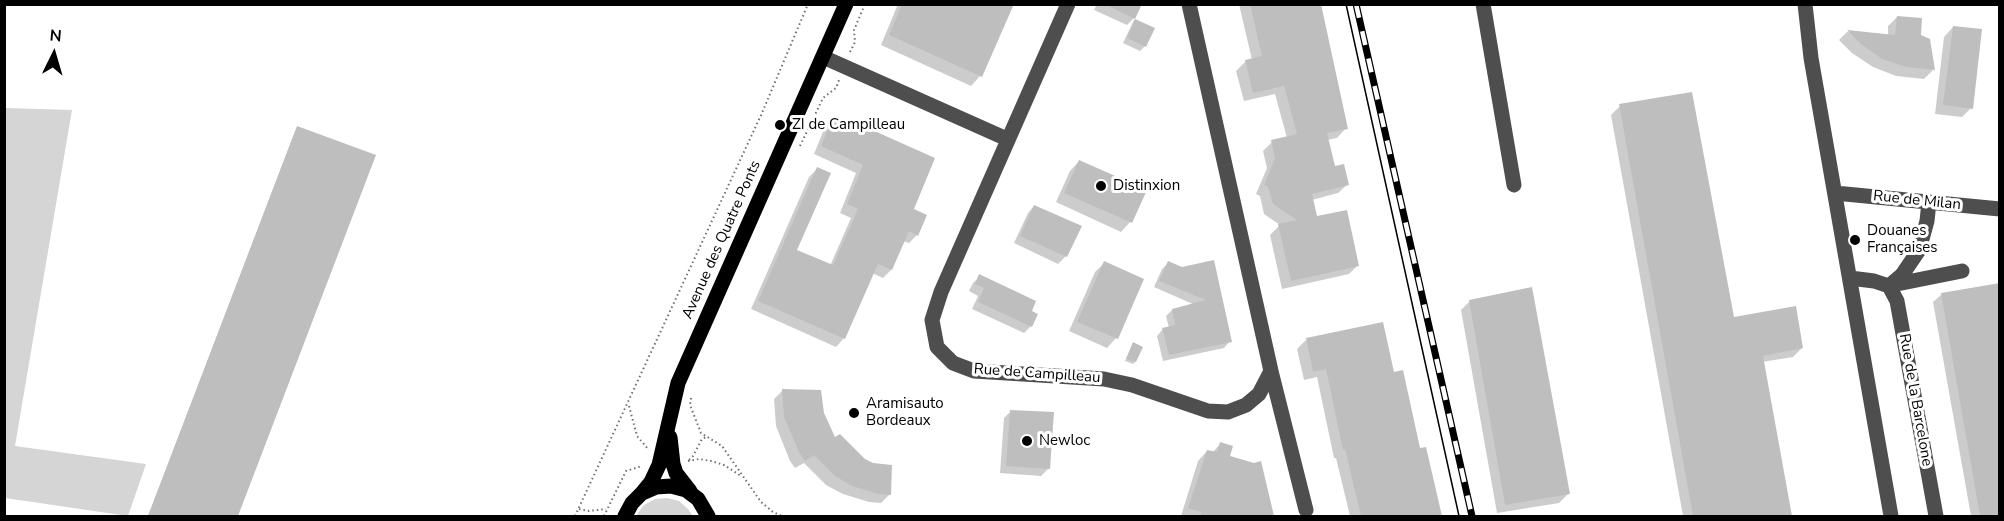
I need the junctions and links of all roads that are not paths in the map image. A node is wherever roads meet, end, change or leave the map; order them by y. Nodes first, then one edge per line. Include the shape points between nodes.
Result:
1 (846, 4) edge
2 (1068, 4) edge
3 (1189, 4) edge
4 (1483, 4) edge
5 (1805, 4) edge
6 (823, 57) junction
7 (1007, 139) junction
8 (1514, 185) dead end
9 (1835, 193) junction
10 (1929, 202) junction
11 (2000, 209) edge
12 (1962, 271) dead end
13 (1850, 278) junction
14 (1889, 286) junction
15 (1271, 370) junction
16 (669, 425) junction
17 (642, 493) junction
18 (698, 499) junction
19 (1306, 510) dead end
20 (625, 516) edge
21 (708, 516) edge
22 (1891, 516) edge
23 (1936, 516) edge

1 - 6 main road, Avenue des Quatre Ponts
2 - 7 street, Rue de Campilleau
3 - 15 street
4 - 8 street
5 - 9 street
6 - 7 street
6 - 16 main road, Avenue des Quatre Ponts via 678,382
7 - 15 street, Rue de Campilleau via 932,320 937,347 953,363 974,371 1104,379 1208,411 1228,412 1260,394
9 - 10 street, Rue de Milan
9 - 13 street
10 - 11 street, Rue de Milan
10 - 14 street via 1919,250
12 - 14 street
13 - 14 street
13 - 22 street
14 - 23 street, Rue de la Barcelone via 1901,319
15 - 19 street
16 - 17 main road, Avenue des Quatre Ponts via 660,465
16 - 18 main road via 676,473
17 - 18 main road via 671,486
17 - 20 main road, Avenue des Quatre Ponts
18 - 21 main road

